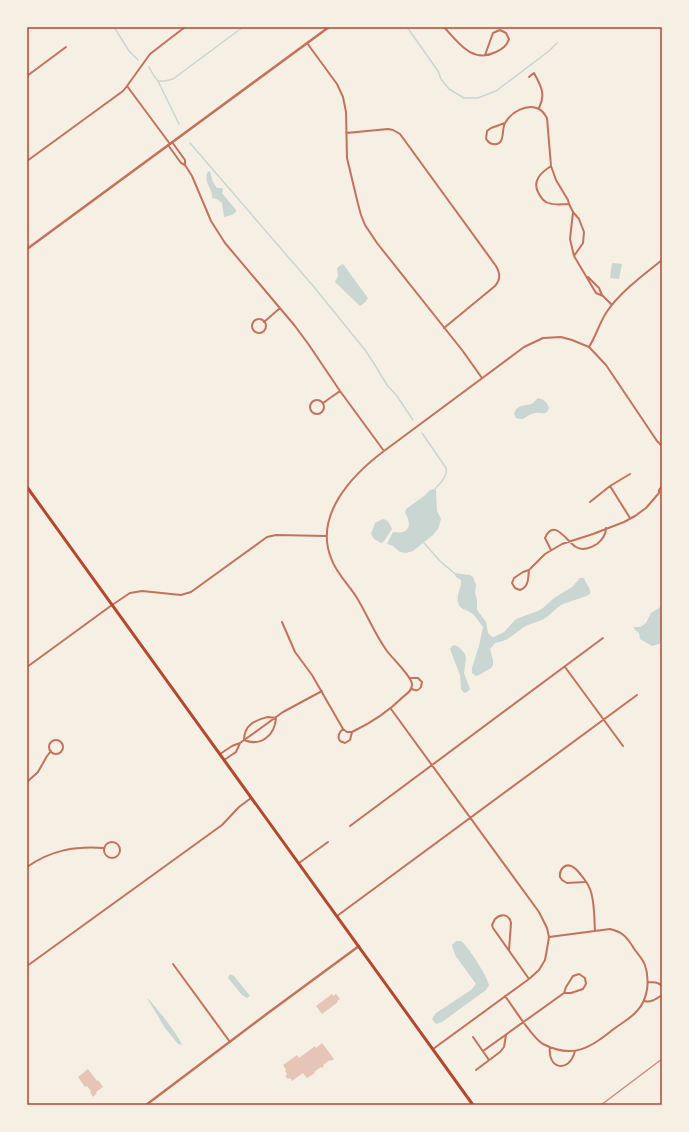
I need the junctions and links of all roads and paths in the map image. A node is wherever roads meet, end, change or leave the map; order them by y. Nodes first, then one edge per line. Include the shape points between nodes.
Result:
1 (185, 27) edge
2 (329, 27) edge
3 (444, 27) edge
4 (307, 43) junction
5 (66, 47) dead end
6 (485, 55) junction
7 (27, 76) edge
8 (529, 77) dead end
9 (127, 86) junction
10 (539, 108) junction
11 (505, 123) junction
12 (346, 133) junction
13 (170, 144) junction
14 (27, 162) edge
15 (185, 165) junction
16 (551, 166) junction
17 (569, 204) junction
18 (573, 212) junction
19 (27, 249) edge
20 (574, 256) junction
21 (662, 260) edge
22 (586, 275) junction
23 (603, 296) junction
24 (612, 305) junction
25 (280, 308) junction
26 (264, 322) junction
27 (444, 328) junction
28 (589, 347) junction
29 (482, 378) junction
30 (340, 391) junction
31 (323, 403) junction
32 (662, 446) edge
33 (384, 451) junction
34 (630, 474) dead end
35 (610, 486) junction
36 (662, 486) edge
37 (27, 488) edge
38 (662, 492) edge
39 (659, 493) junction
40 (590, 502) dead end
41 (630, 518) junction
42 (606, 528) junction
43 (326, 536) junction
44 (569, 541) junction
45 (551, 550) junction
46 (529, 570) junction
47 (112, 605) junction
48 (282, 622) dead end
49 (603, 638) dead end
50 (27, 667) edge
51 (564, 667) junction
52 (410, 678) junction
53 (412, 689) junction
54 (322, 691) junction
55 (637, 696) dead end
56 (391, 709) junction
57 (276, 718) junction
58 (604, 720) junction
59 (343, 729) junction
60 (352, 732) junction
61 (244, 740) junction
62 (240, 744) junction
63 (623, 746) dead end
64 (51, 751) junction
65 (220, 754) junction
66 (224, 760) junction
67 (431, 765) junction
68 (27, 782) edge
69 (251, 798) junction
70 (470, 818) junction
71 (350, 826) dead end
72 (328, 842) dead end
73 (104, 848) junction
74 (299, 863) junction
75 (27, 867) edge
76 (586, 882) junction
77 (337, 916) junction
78 (595, 931) junction
79 (549, 937) junction
80 (359, 946) junction
81 (509, 950) junction
82 (174, 964) dead end
83 (27, 966) edge
84 (529, 979) junction
85 (648, 982) junction
86 (662, 986) edge
87 (564, 993) junction
88 (662, 995) edge
89 (505, 996) junction
90 (644, 1001) junction
91 (524, 1022) junction
92 (506, 1034) junction
93 (473, 1037) dead end
94 (230, 1042) junction
95 (550, 1046) junction
96 (433, 1049) junction
97 (483, 1051) junction
98 (576, 1051) junction
99 (489, 1060) junction
100 (476, 1070) dead end
101 (146, 1105) edge
102 (473, 1105) edge

1 - 9 street via 150,54
2 - 4 street
3 - 6 street via 465,50
4 - 12 street via 341,92 345,102
4 - 13 street
5 - 7 street
6 - 6 street via 492,54 507,44 506,33 500,30 493,33
8 - 10 street via 534,73 542,88 543,97
9 - 13 street
9 - 14 street
10 - 11 street via 523,108
10 - 16 street via 547,118
11 - 11 street via 487,131 489,143 501,142
12 - 27 street via 347,158 366,225 377,243
12 - 27 street via 393,130 400,134 499,271 499,279 495,286
13 - 15 street via 181,163
13 - 15 street via 185,160
13 - 19 street
15 - 25 street via 211,221 225,243
16 - 17 street
16 - 17 street via 538,178 537,189 540,197 546,203
17 - 18 street
18 - 20 street via 570,240
18 - 20 street via 584,232 583,243
20 - 22 street
21 - 24 street
22 - 23 street
22 - 23 street via 596,293
23 - 24 street
24 - 28 street
25 - 26 street
25 - 30 street
26 - 26 street via 255,320 252,324 253,331 262,332 265,329
27 - 29 street
28 - 29 street via 561,337 543,338 524,347
28 - 32 street via 606,365
29 - 33 street
30 - 31 street
30 - 33 street
31 - 31 street via 318,400 312,402 312,412 318,414 322,411
33 - 43 street via 364,467 343,492 330,516
34 - 35 street
35 - 40 street
35 - 41 street
36 - 39 street
37 - 47 main road
38 - 39 street
39 - 41 street via 646,508
41 - 42 street
42 - 44 street
42 - 44 street via 606,534 591,547 580,549
43 - 47 street via 267,537 191,592 181,596 142,591 130,593
43 - 52 street via 330,557 335,567 351,589 387,652
44 - 45 street
44 - 45 street via 558,531 550,531 545,538
45 - 46 street
46 - 46 street via 514,578 512,583 515,588 525,588
47 - 50 street
47 - 65 main road
48 - 54 street via 296,652
49 - 51 street
51 - 58 street
51 - 67 street
52 - 53 street via 413,683
52 - 53 street via 418,678 422,682 419,690
53 - 56 street
54 - 57 street
54 - 59 street
55 - 58 street
56 - 60 street
56 - 67 street
57 - 61 street
57 - 61 street via 268,717 254,721 247,728
57 - 61 street via 275,726 267,737 258,742 250,743
58 - 63 street
58 - 70 street
59 - 60 street
59 - 60 street via 338,736 342,743 350,740
61 - 62 street
62 - 65 street
62 - 66 street via 236,752
64 - 64 street via 57,754 61,752 62,744 53,741 50,745
64 - 68 street via 38,772
65 - 66 main road
66 - 69 main road
67 - 70 street
67 - 71 street
69 - 74 main road
69 - 83 street via 222,825
70 - 77 street
70 - 79 street via 539,912
72 - 74 street
73 - 73 street via 105,854 110,857 118,856 120,851 120,846 115,842 107,844
73 - 75 street via 60,851
74 - 77 main road
76 - 76 street via 573,866 567,865 560,871 560,878 564,882
76 - 78 street via 592,898
77 - 80 main road
78 - 79 street
78 - 85 street via 610,929 624,935 645,964
79 - 84 street via 545,960
80 - 94 street
80 - 96 main road
81 - 81 street via 511,923 508,916 501,915 495,918 493,928
81 - 84 street
82 - 94 street
84 - 89 street
85 - 86 street via 659,983
85 - 90 street
87 - 87 street via 583,989 586,984 585,978 579,974 573,976
87 - 91 street
88 - 90 street via 652,1001
89 - 91 street
89 - 96 street
90 - 98 street via 636,1012 597,1042
91 - 92 street
91 - 95 street via 542,1043
92 - 97 street
92 - 99 street via 504,1047
93 - 97 street
94 - 101 street
95 - 98 street via 565,1051
95 - 98 street via 549,1054 555,1065 563,1067 570,1062
96 - 102 main road
97 - 99 street
99 - 100 street

